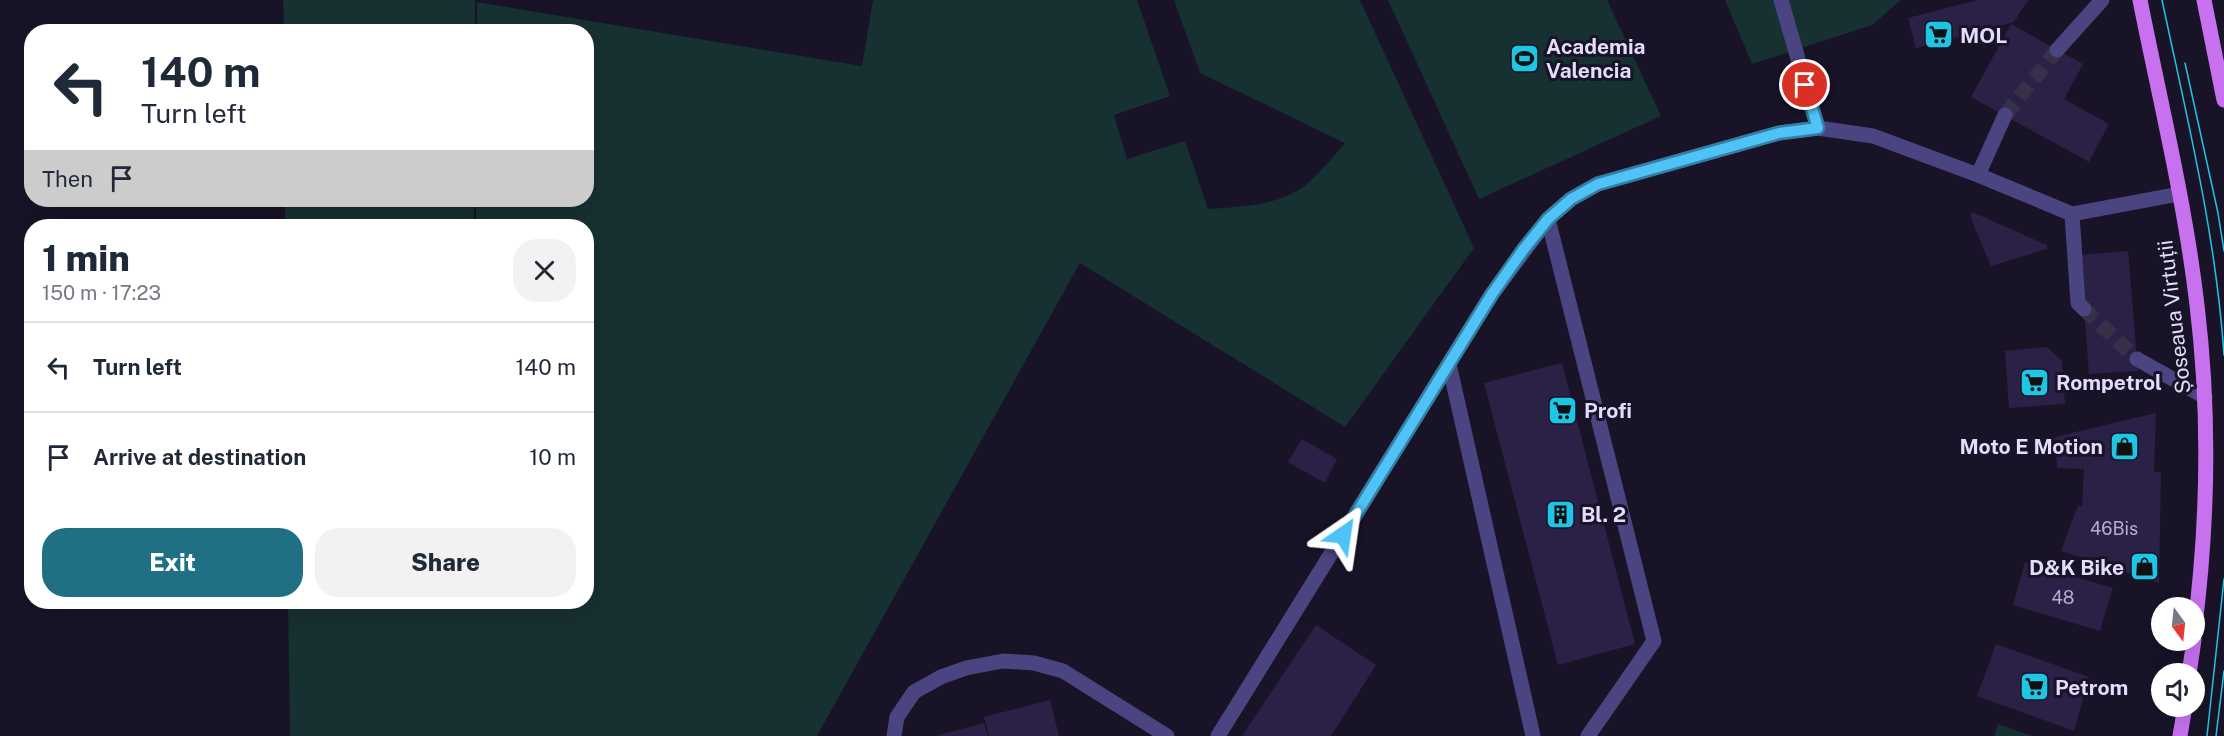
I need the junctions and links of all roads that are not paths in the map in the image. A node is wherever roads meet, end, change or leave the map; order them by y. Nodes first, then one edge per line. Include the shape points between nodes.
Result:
1 (1781, 0) edge
2 (2102, 0) edge
3 (2140, 0) edge
4 (2204, 0) edge
5 (2057, 50) tunnel mouth
6 (2224, 100) edge
7 (2005, 115) tunnel mouth
8 (1818, 128) junction
9 (1978, 175) junction
10 (2180, 194) junction
11 (2072, 214) junction
12 (1548, 219) junction
13 (2084, 309) tunnel mouth
14 (2137, 359) tunnel mouth
15 (1449, 364) junction
16 (2205, 397) junction
17 (2197, 597) edge
18 (2183, 717) edge
19 (1150, 732) edge
20 (894, 736) edge
21 (1167, 736) edge
22 (1218, 736) edge
23 (1533, 736) edge
24 (1588, 736) edge
25 (2180, 736) edge

1 - 8 lane
2 - 5 lane
3 - 10 main road, Șoseaua Virtuții
4 - 6 main road
7 - 9 lane
8 - 9 lane via 1873,136
8 - 12 lane via 1779,133 1598,184 1571,199
9 - 11 lane
10 - 11 lane
10 - 16 main road, Șoseaua Virtuții via 2197,305
11 - 13 lane via 2078,303
12 - 15 lane via 1492,294
12 - 24 lane via 1654,641
14 - 16 lane
15 - 22 lane
15 - 23 lane
16 - 17 main road, Șoseaua Virtuții via 2205,496
18 - 25 main road
19 - 20 lane via 1063,671 1034,663 1004,661 966,668 914,692 897,717
19 - 21 lane

